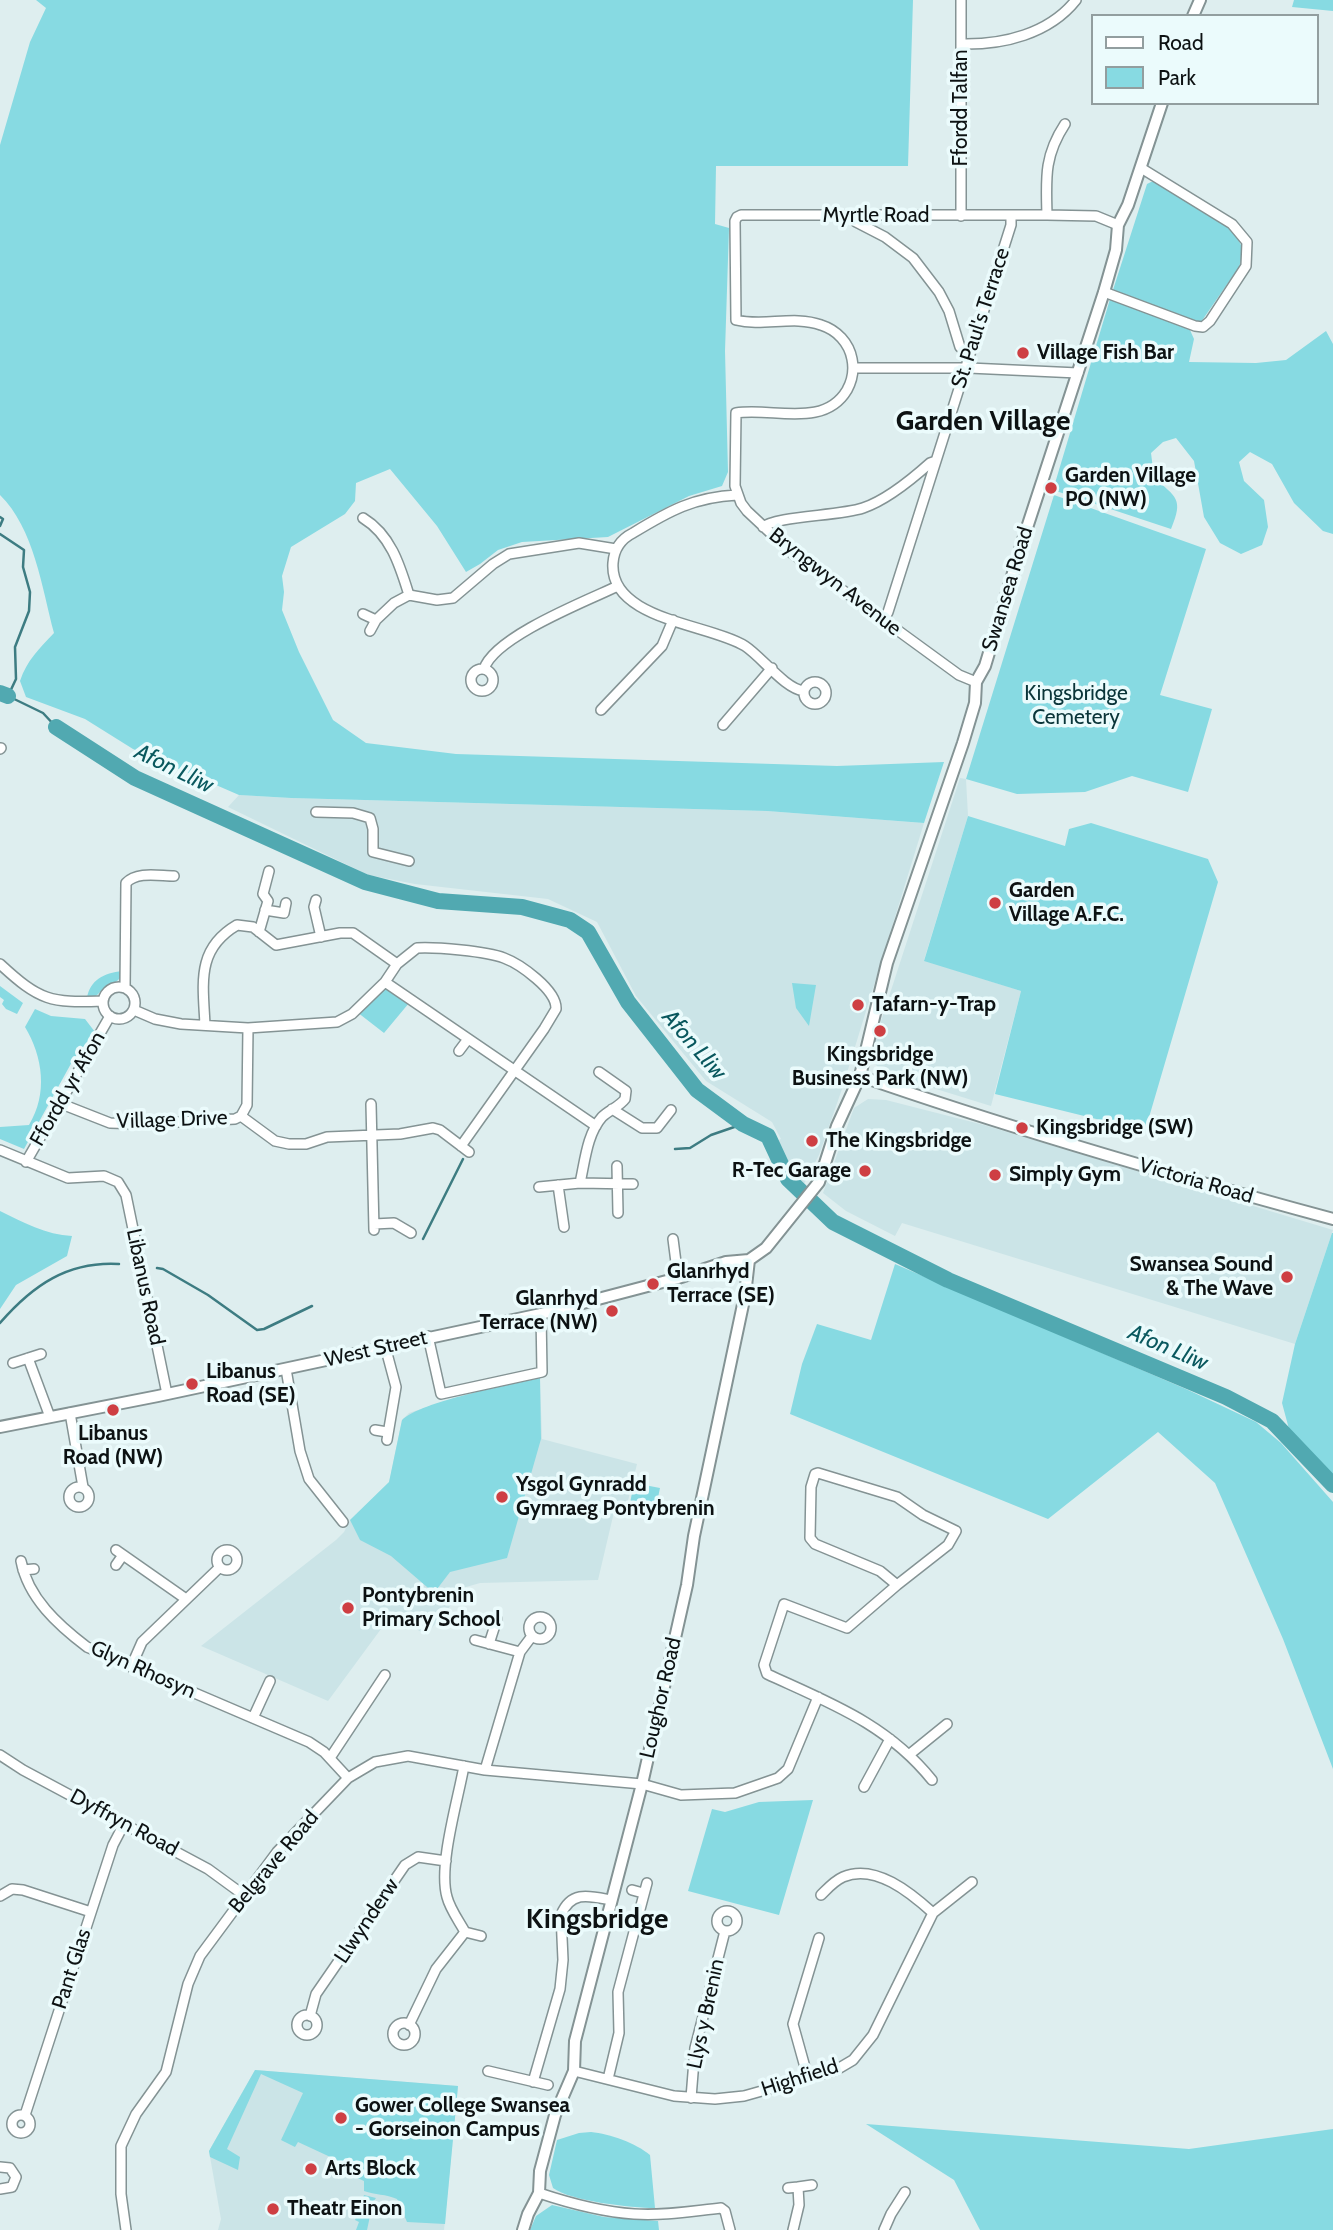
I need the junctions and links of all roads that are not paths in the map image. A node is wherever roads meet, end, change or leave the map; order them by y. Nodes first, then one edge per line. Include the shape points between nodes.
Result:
1 (961, 0) edge
2 (1076, 0) edge
3 (961, 44) junction
4 (1161, 105) edge
5 (1065, 124) dead end
6 (1141, 168) junction
7 (1011, 215) junction
8 (1047, 215) junction
9 (853, 216) junction
10 (961, 216) junction
11 (1118, 225) junction
12 (1104, 292) junction
13 (968, 355) junction
14 (853, 368) junction
15 (965, 368) junction
16 (1078, 373) junction
17 (936, 461) junction
18 (737, 495) junction
19 (363, 518) dead end
20 (763, 527) junction
21 (616, 549) junction
22 (618, 586) junction
23 (409, 596) junction
24 (363, 614) dead end
25 (376, 620) junction
26 (673, 620) junction
27 (883, 620) junction
28 (370, 631) dead end
29 (772, 668) junction
30 (484, 669) dead end
31 (976, 682) junction
32 (804, 691) dead end
33 (601, 710) dead end
34 (723, 725) dead end
35 (316, 812) dead end
36 (409, 861) dead end
37 (269, 871) dead end
38 (174, 876) dead end
39 (316, 900) dead end
40 (286, 904) dead end
41 (265, 910) junction
42 (259, 932) junction
43 (321, 937) junction
44 (0, 964) edge
45 (397, 964) junction
46 (386, 982) junction
47 (125, 988) junction
48 (103, 1001) junction
49 (134, 1010) junction
50 (110, 1016) junction
51 (205, 1025) junction
52 (248, 1028) junction
53 (468, 1039) junction
54 (459, 1051) dead end
55 (513, 1071) junction
56 (599, 1072) dead end
57 (860, 1076) junction
58 (59, 1103) junction
59 (371, 1104) dead end
60 (612, 1109) junction
61 (671, 1110) dead end
62 (241, 1116) junction
63 (596, 1126) junction
64 (372, 1134) junction
65 (0, 1150) edge
66 (26, 1162) junction
67 (617, 1166) dead end
68 (580, 1183) junction
69 (617, 1184) junction
70 (632, 1184) dead end
71 (558, 1185) junction
72 (539, 1187) dead end
73 (618, 1213) dead end
74 (1333, 1219) edge
75 (564, 1227) dead end
76 (411, 1233) dead end
77 (673, 1239) dead end
78 (749, 1260) junction
79 (678, 1278) junction
80 (541, 1314) junction
81 (428, 1336) junction
82 (385, 1346) junction
83 (41, 1354) dead end
84 (27, 1358) junction
85 (13, 1363) dead end
86 (286, 1369) junction
87 (167, 1394) junction
88 (70, 1413) junction
89 (50, 1417) junction
90 (0, 1427) edge
91 (375, 1430) dead end
92 (83, 1488) dead end
93 (343, 1522) dead end
94 (116, 1565) dead end
95 (220, 1567) dead end
96 (34, 1569) dead end
97 (897, 1585) junction
98 (186, 1599) junction
99 (496, 1619) dead end
100 (532, 1636) dead end
101 (475, 1640) dead end
102 (489, 1644) junction
103 (520, 1652) junction
104 (131, 1667) junction
105 (385, 1675) dead end
106 (270, 1681) dead end
107 (818, 1697) junction
108 (253, 1718) junction
109 (947, 1724) dead end
110 (890, 1738) junction
111 (910, 1754) junction
112 (0, 1755) edge
113 (330, 1758) junction
114 (464, 1766) junction
115 (485, 1770) junction
116 (348, 1779) junction
117 (932, 1780) dead end
118 (642, 1784) junction
119 (864, 1787) dead end
120 (124, 1824) junction
121 (446, 1861) junction
122 (972, 1882) dead end
123 (647, 1883) dead end
124 (632, 1890) dead end
125 (643, 1893) junction
126 (821, 1895) dead end
127 (0, 1896) edge
128 (245, 1896) junction
129 (611, 1900) junction
130 (91, 1912) junction
131 (933, 1913) junction
132 (465, 1931) junction
133 (725, 1931) dead end
134 (481, 1936) dead end
135 (819, 1938) dead end
136 (310, 2016) dead end
137 (409, 2025) dead end
138 (488, 2071) dead end
139 (573, 2071) junction
140 (808, 2078) junction
141 (608, 2079) junction
142 (533, 2082) junction
143 (548, 2085) dead end
144 (691, 2098) junction
145 (25, 2116) dead end
146 (0, 2167) edge
147 (812, 2185) dead end
148 (0, 2190) edge
149 (905, 2192) dead end
150 (539, 2193) junction
151 (127, 2230) edge
152 (523, 2230) edge
153 (730, 2230) edge
154 (793, 2230) edge
155 (884, 2230) edge

1 - 3 street, Ffordd Talfan
2 - 3 street via 1034,32
3 - 10 street, Ffordd Talfan
4 - 6 main road, Swansea Road
5 - 8 street via 1048,157
6 - 11 main road, Swansea Road
6 - 12 street via 1232,224 1247,242 1246,266 1203,327
7 - 8 street, Myrtle Road
7 - 10 street, Myrtle Road
7 - 13 street, St. Paul's Terrace
8 - 11 street, Myrtle Road via 1096,216
9 - 10 street, Myrtle Road
9 - 13 street via 913,258 939,292 960,347
9 - 14 street, Myrtle Road via 737,217 736,320 824,326 846,344
11 - 12 main road, Swansea Road
12 - 16 main road, Swansea Road
13 - 15 street, St. Paul's Terrace
14 - 15 street
14 - 18 street via 846,392 826,409 736,413
15 - 16 street
15 - 17 street, St. Paul's Terrace
16 - 31 main road, Swansea Road via 985,666
17 - 20 street via 863,508 773,521
17 - 27 street, St. Paul's Terrace
18 - 20 street, Bryngwyn Avenue
18 - 21 street via 709,496 681,507 630,534
19 - 23 street via 374,521 392,548
20 - 27 street, Bryngwyn Avenue
21 - 22 street via 613,564
21 - 23 street via 579,543 509,554 453,598
22 - 26 street via 642,608
22 - 30 street via 516,636 494,652
23 - 25 street
24 - 25 street
25 - 28 street
26 - 29 street via 744,646
26 - 33 street via 662,646 614,705
27 - 31 street, Bryngwyn Avenue via 959,676
29 - 32 street via 791,686
29 - 34 street
31 - 57 main road, Swansea Road via 975,703 887,963
35 - 36 street via 370,818 373,852
37 - 41 street via 263,894 268,901
38 - 47 street via 139,876 126,883
39 - 43 street
40 - 41 street via 284,913
41 - 42 street
42 - 43 street via 276,945
42 - 51 street via 237,925 223,933 208,953
43 - 45 street via 353,933
44 - 48 street via 48,999
45 - 46 street
45 - 55 street via 417,948 490,955 513,963 544,985 556,1009
46 - 52 street via 337,1022
46 - 53 street
47 - 48 street via 111,989
47 - 49 street via 133,994
48 - 50 street
49 - 50 street via 121,1019
49 - 51 street via 168,1022
50 - 58 street, Ffordd yr Afon
51 - 52 street
52 - 62 street, Village Drive via 248,1093
53 - 54 street
53 - 55 street
55 - 63 street
55 - 64 street via 465,1149 433,1128
56 - 60 street via 626,1091 622,1103
57 - 74 main road, Victoria Road via 964,1112
57 - 78 main road, Swansea Road via 819,1182 766,1248
58 - 62 street, Village Drive via 110,1123 229,1121
58 - 66 street, Ffordd yr Afon
59 - 64 street
60 - 61 street via 642,1128 657,1128
60 - 63 street
62 - 64 street via 275,1141 289,1144
63 - 68 street
64 - 76 street via 374,1227 394,1223
65 - 66 street
66 - 87 street, Libanus Road via 68,1178 104,1176 118,1181 126,1195
67 - 69 street
68 - 69 street
68 - 71 street
69 - 70 street
69 - 73 street
71 - 72 street
71 - 75 street
77 - 79 street
78 - 79 main road, West Street via 726,1262
78 - 118 main road, Loughor Road via 687,1585
79 - 80 main road, West Street
80 - 81 main road, West Street
80 - 81 street via 542,1372 441,1394
81 - 82 main road, West Street
82 - 86 main road, West Street
82 - 91 street via 396,1387 387,1436
83 - 84 street
84 - 85 street
84 - 89 street
86 - 87 main road, West Street
86 - 93 street via 309,1479
87 - 88 main road, West Street
88 - 89 main road, West Street
88 - 92 street
89 - 90 main road, West Street
94 - 98 street via 119,1552
95 - 98 street
96 - 104 street, Glyn Rhosyn via 22,1565 43,1606 69,1633
97 - 97 street via 880,1571 810,1538 815,1474 897,1497 956,1531 948,1545
97 - 107 street via 847,1628 784,1604 764,1665 767,1674
98 - 104 street via 142,1642
99 - 102 street
100 - 103 street
101 - 102 street
102 - 103 street
103 - 115 street
104 - 108 street, Glyn Rhosyn
105 - 113 street
106 - 108 street
107 - 110 street
107 - 118 street, Belgrave Road via 788,1769 778,1778 714,1795 681,1795
108 - 113 street, Glyn Rhosyn via 309,1742
109 - 111 street
110 - 111 street
110 - 119 street
111 - 117 street
112 - 120 street, Dyffryn Road
113 - 116 street, Glyn Rhosyn
114 - 115 street, Belgrave Road
114 - 116 street, Belgrave Road via 408,1756 375,1762
114 - 121 street
115 - 118 street, Belgrave Road
116 - 128 street, Belgrave Road via 277,1852
118 - 129 main road, Loughor Road
120 - 128 street, Dyffryn Road via 208,1868
120 - 130 street, Pant Glas
121 - 132 street via 447,1900
121 - 136 street, Llwynderw via 418,1857 405,1866 316,1994
122 - 131 street, Highfield
123 - 125 street
124 - 125 street
125 - 141 street via 618,1992 619,2033
126 - 131 street via 841,1877 865,1874 909,1892
127 - 130 street via 12,1889 23,1890
128 - 151 street, Belgrave Road via 200,1956 188,1984 166,2072 121,2146
129 - 139 main road, Loughor Road via 575,2041
129 - 142 street via 580,1895 564,1908 560,1989
130 - 145 street, Pant Glas
131 - 140 street, Highfield via 873,2035 853,2060
132 - 134 street
132 - 137 street via 436,1969
133 - 144 street, Llys y Brenin via 695,2048
135 - 140 street via 793,2024
138 - 142 street
139 - 141 street, Highfield
139 - 150 main road, Loughor Road via 553,2122
140 - 144 street, Highfield via 744,2096
141 - 144 street, Highfield
142 - 143 street
146 - 148 street via 10,2168 16,2177 12,2187
147 - 154 street via 793,2187 799,2205
149 - 155 street
150 - 152 main road, Loughor Road
150 - 153 street via 632,2214 721,2208

